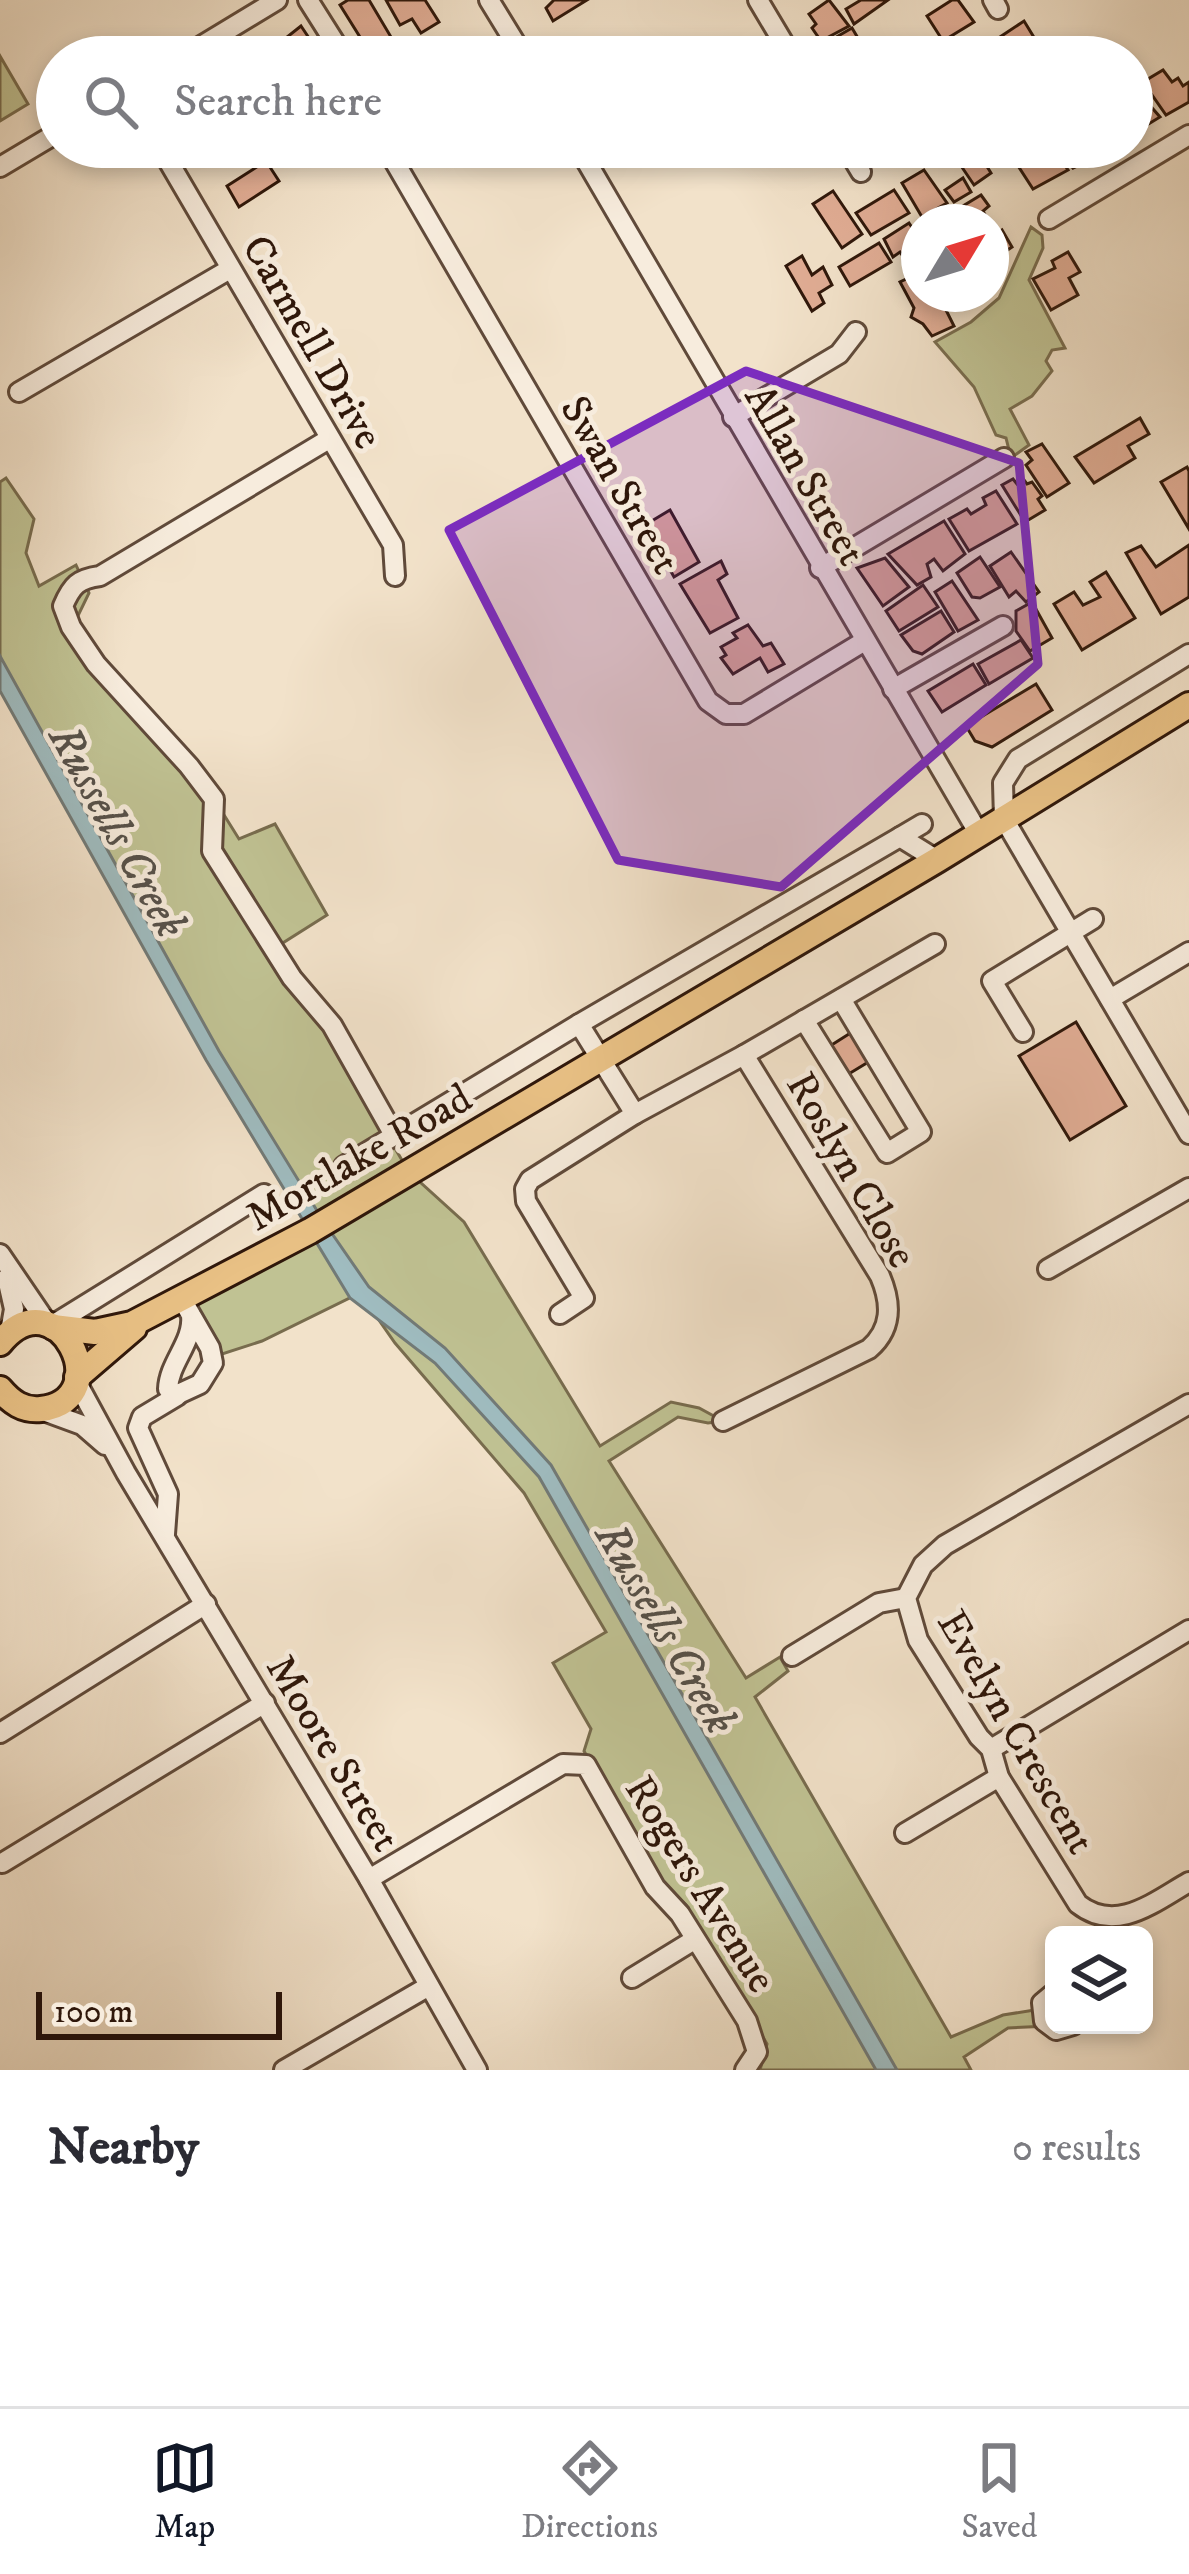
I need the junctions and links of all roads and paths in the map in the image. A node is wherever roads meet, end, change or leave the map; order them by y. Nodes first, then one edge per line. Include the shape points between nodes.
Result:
1 (277, 0) edge
2 (308, 0) edge
3 (489, 0) edge
4 (758, 0) edge
5 (218, 36) edge
6 (331, 36) edge
7 (511, 36) edge
8 (779, 36) edge
9 (1189, 135) edge
10 (36, 146) edge
11 (1153, 157) edge
12 (0, 167) edge
13 (172, 168) edge
14 (398, 168) edge
15 (590, 168) edge
16 (859, 168) edge
17 (1134, 168) edge
18 (861, 172) dead end
19 (1049, 219) dead end
20 (230, 269) junction
21 (856, 332) dead end
22 (20, 392) dead end
23 (733, 417) junction
24 (329, 439) junction
25 (1008, 460) dead end
26 (820, 568) junction
27 (395, 575) dead end
28 (1003, 626) dead end
29 (863, 641) junction
30 (1189, 654) edge
31 (893, 689) junction
32 (1189, 704) edge
33 (1004, 819) junction
34 (922, 824) dead end
35 (979, 834) junction
36 (900, 837) junction
37 (937, 860) junction
38 (1093, 919) dead end
39 (1070, 933) junction
40 (935, 944) dead end
41 (1189, 952) edge
42 (841, 999) junction
43 (1110, 999) junction
44 (804, 1020) junction
45 (579, 1024) junction
46 (1023, 1032) dead end
47 (744, 1055) junction
48 (601, 1058) junction
49 (883, 1068) junction
50 (848, 1090) junction
51 (635, 1114) junction
52 (1189, 1134) edge
53 (394, 1135) junction
54 (344, 1166) dead end
55 (1189, 1188) edge
56 (264, 1194) dead end
57 (0, 1257) edge
58 (1048, 1269) dead end
59 (0, 1289) edge
60 (187, 1308) junction
61 (560, 1314) dead end
62 (151, 1317) junction
63 (51, 1326) junction
64 (5, 1336) edge
65 (77, 1379) junction
66 (172, 1388) junction
67 (0, 1389) edge
68 (1189, 1405) edge
69 (33, 1409) junction
70 (0, 1414) edge
71 (723, 1421) dead end
72 (126, 1473) junction
73 (165, 1534) junction
74 (906, 1598) junction
75 (206, 1604) junction
76 (1189, 1630) edge
77 (791, 1656) dead end
78 (265, 1703) junction
79 (0, 1733) edge
80 (991, 1748) junction
81 (999, 1777) junction
82 (905, 1833) dead end
83 (2, 1863) edge
84 (369, 1879) junction
85 (1189, 1882) edge
86 (1098, 1926) edge
87 (694, 1940) junction
88 (631, 1978) dead end
89 (429, 1986) junction
90 (284, 2070) edge
91 (477, 2070) edge
92 (745, 2070) edge

1 - 5 street
2 - 6 street
3 - 7 street
4 - 8 street
9 - 11 street
10 - 12 street
13 - 20 street, Carmell Drive
14 - 29 street, Swan Street via 708,701 726,714 744,714
15 - 23 street, Allan Street
16 - 18 street
17 - 19 street
20 - 22 street
20 - 24 street, Carmell Drive
21 - 23 street via 839,354
23 - 26 street, Allan Street
24 - 27 street, Carmell Drive via 393,545
24 - 53 street via 100,576 81,579 64,606 96,664 214,799 212,851 292,979 332,1025
25 - 26 street
26 - 29 street, Allan Street
28 - 31 street
29 - 31 street, Allan Street
30 - 33 street via 1018,759 1003,783
31 - 35 street, Allan Street
32 - 33 main road, Mortlake Road
33 - 35 main road, Mortlake Road
33 - 39 street
34 - 36 street, Mortlake Road
35 - 37 main road, Mortlake Road
36 - 37 street
36 - 45 street, Mortlake Road
37 - 48 main road, Mortlake Road
38 - 39 street
39 - 43 street
39 - 46 street via 992,981
40 - 42 street
41 - 43 street
42 - 44 street
42 - 49 street
43 - 52 street
44 - 47 street
44 - 50 street
45 - 48 street
45 - 53 street, Mortlake Road
47 - 51 street, Roslyn Close
47 - 71 street, Roslyn Close via 880,1276 889,1306 882,1337 869,1349
48 - 51 street
48 - 60 main road, Mortlake Road
49 - 50 street
49 - 50 street via 921,1132 887,1153
51 - 61 street, Roslyn Close via 524,1189 592,1294
53 - 54 street, Mortlake Road
55 - 58 street
56 - 63 street
57 - 59 street
57 - 63 street
57 - 64 street via 13,1300
60 - 62 main road, Mortlake Road
60 - 66 street via 191,1333
60 - 66 street via 213,1363 205,1379
62 - 63 main road, Mortlake Road via 111,1330
62 - 65 main road, Mortlake Road
63 - 64 main road, Mortlake Road via 27,1324
63 - 65 main road via 74,1348
65 - 69 main road, Mortlake Road via 58,1403
65 - 72 street, Moore Street
66 - 73 street via 142,1417 140,1435 168,1494
67 - 69 main road
68 - 74 street, Evelyn Crescent via 945,1545 923,1564
69 - 70 main road
69 - 72 street, Moore Street via 82,1425
72 - 73 street, Moore Street
73 - 75 street, Moore Street
74 - 77 street via 879,1603
74 - 80 street, Evelyn Crescent via 918,1640
75 - 78 street, Moore Street
75 - 79 street
76 - 80 street
78 - 83 street
78 - 84 street, Moore Street
80 - 81 street, Evelyn Crescent
81 - 82 street
81 - 86 street, Evelyn Crescent via 1068,1892
84 - 87 street, Rogers Avenue via 577,1762 592,1773
84 - 89 street, Moore Street
85 - 86 street, Evelyn Crescent
87 - 88 street
87 - 92 street, Rogers Avenue via 755,2037 757,2052
89 - 90 street
89 - 91 street, Moore Street

